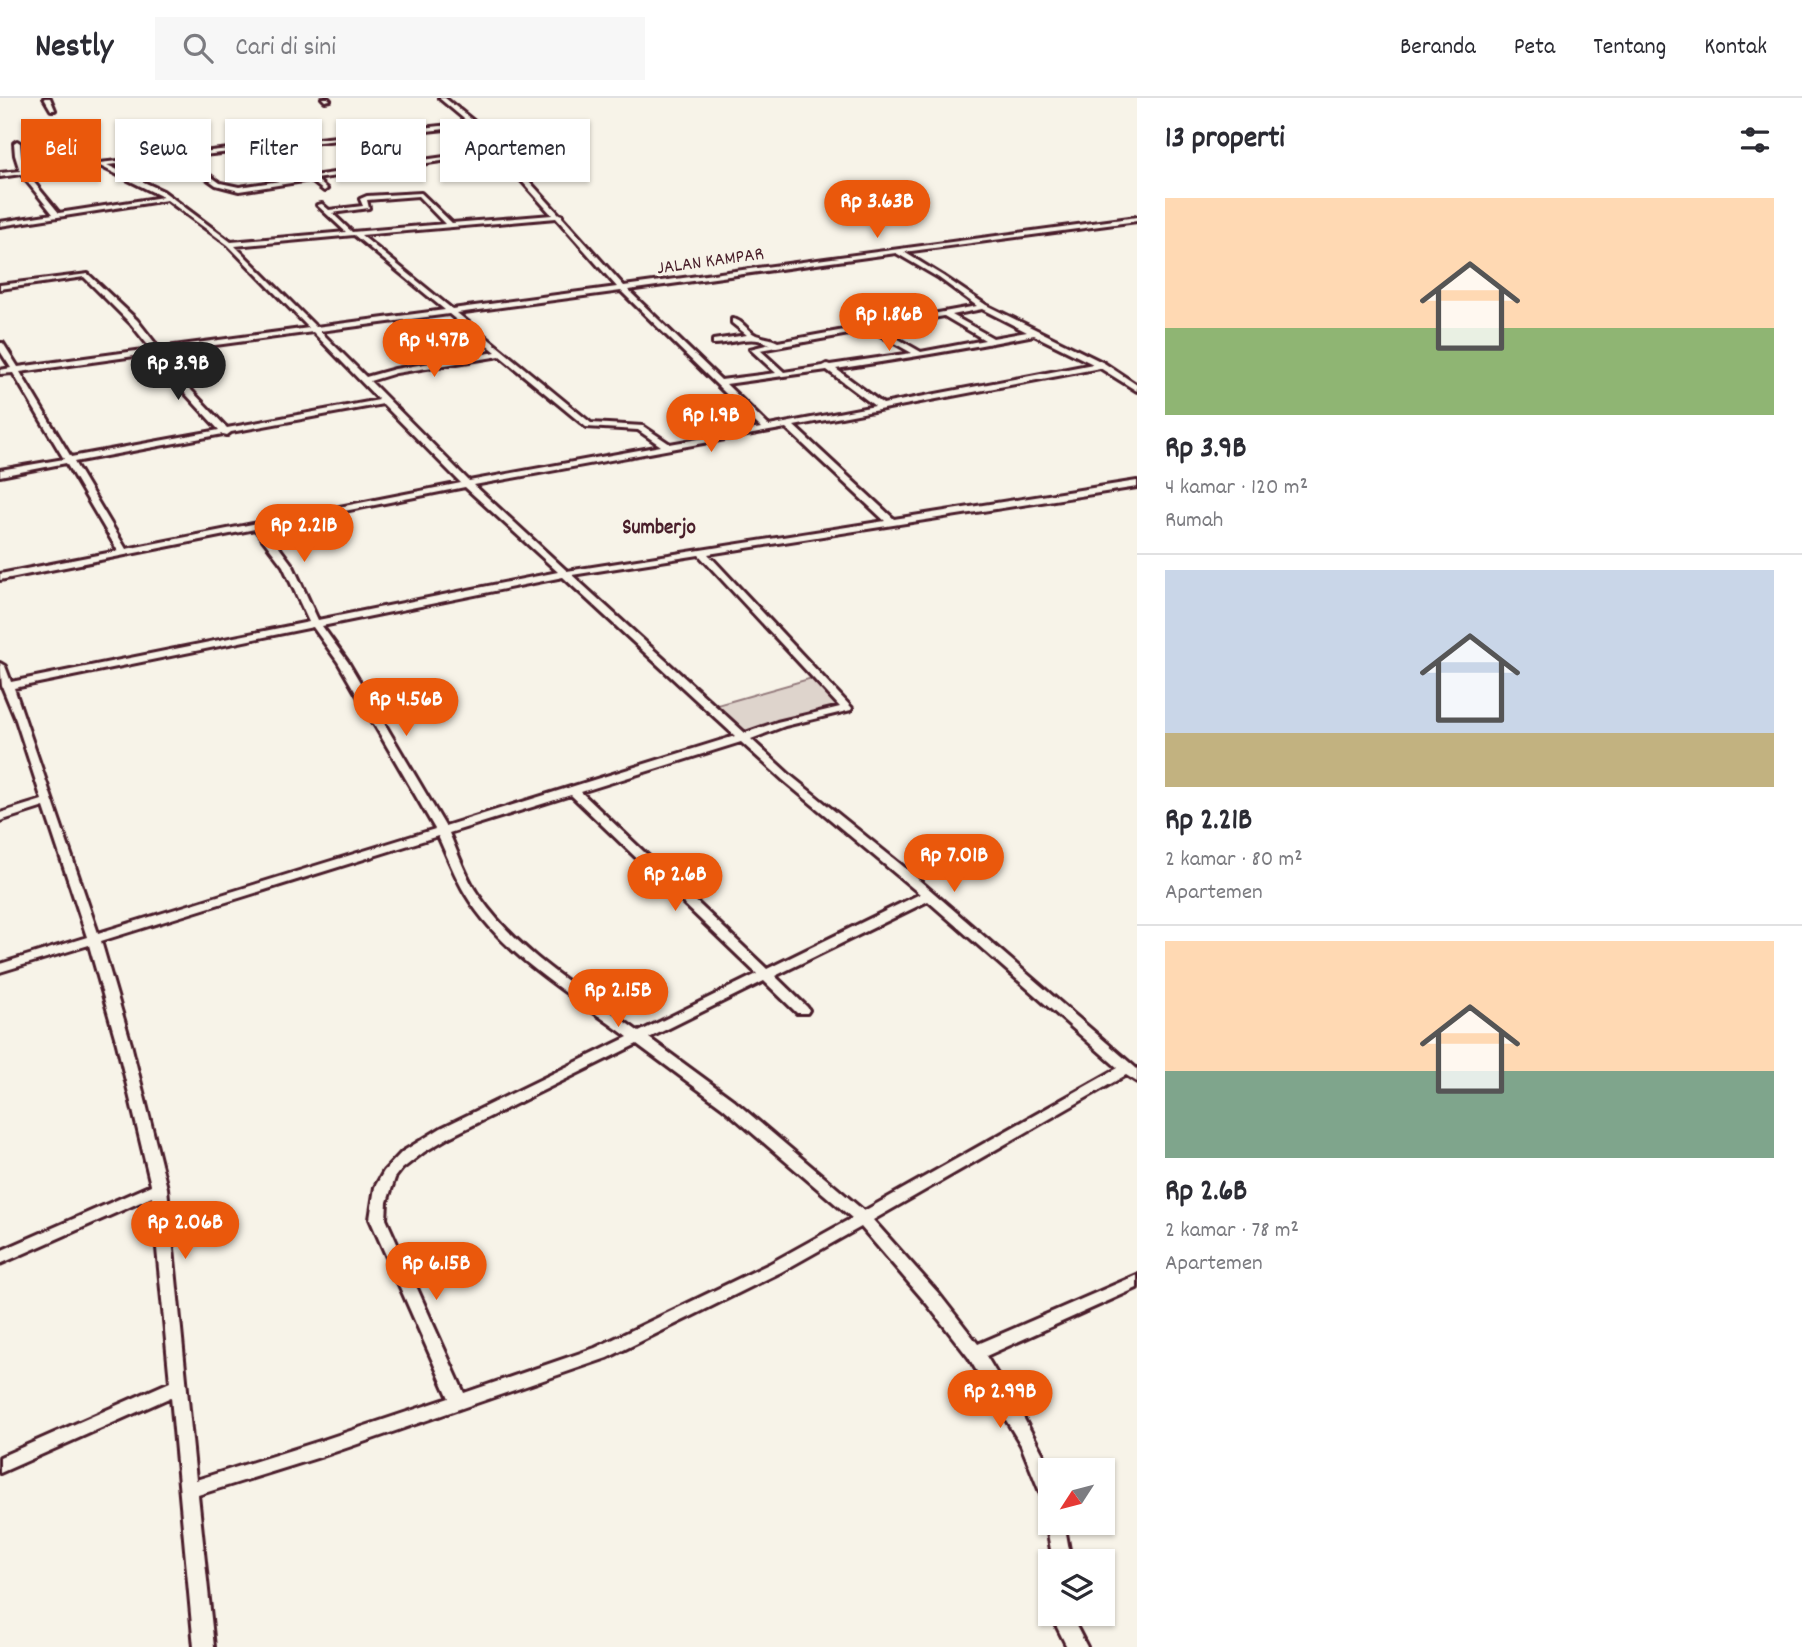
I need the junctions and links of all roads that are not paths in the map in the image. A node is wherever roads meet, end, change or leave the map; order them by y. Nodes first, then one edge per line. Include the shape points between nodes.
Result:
1 (47, 98) edge
2 (442, 98) edge
3 (53, 109) dead end
4 (468, 119) edge
5 (17, 143) dead end
6 (115, 163) edge
7 (102, 164) joint
8 (21, 173) joint
9 (0, 175) edge
10 (211, 178) edge
11 (29, 182) edge
12 (286, 182) edge
13 (317, 182) edge
14 (527, 182) edge
15 (324, 189) dead end
16 (167, 198) junction
17 (320, 205) dead end
18 (327, 212) junction
19 (58, 216) junction
20 (559, 216) junction
21 (1137, 219) edge
22 (0, 224) edge
23 (450, 226) junction
24 (354, 234) junction
25 (230, 244) junction
26 (897, 251) junction
27 (0, 286) edge
28 (621, 287) junction
29 (983, 307) junction
30 (446, 310) junction
31 (945, 314) junction
32 (735, 321) dead end
33 (872, 327) junction
34 (314, 328) junction
35 (1036, 332) junction
36 (753, 336) junction
37 (716, 342) dead end
38 (994, 342) junction
39 (0, 345) edge
40 (777, 345) junction
41 (153, 350) junction
42 (500, 354) junction
43 (919, 354) junction
44 (1101, 365) junction
45 (827, 366) junction
46 (16, 370) junction
47 (0, 372) edge
48 (780, 372) junction
49 (365, 380) junction
50 (719, 383) junction
51 (1137, 389) edge
52 (385, 401) junction
53 (881, 407) junction
54 (788, 425) junction
55 (767, 429) junction
56 (227, 433) junction
57 (667, 446) junction
58 (68, 460) junction
59 (0, 473) edge
60 (1137, 484) edge
61 (467, 485) junction
62 (893, 523) junction
63 (258, 526) junction
64 (124, 553) junction
65 (702, 553) junction
66 (564, 574) junction
67 (0, 577) edge
68 (314, 622) junction
69 (0, 666) edge
70 (6, 690) edge
71 (745, 737) junction
72 (573, 790) junction
73 (47, 802) junction
74 (0, 817) edge
75 (442, 831) junction
76 (929, 895) junction
77 (94, 940) junction
78 (0, 968) edge
79 (766, 976) junction
80 (802, 1010) dead end
81 (639, 1038) junction
82 (1133, 1072) edge
83 (159, 1188) junction
84 (863, 1219) junction
85 (0, 1258) edge
86 (1137, 1281) edge
87 (975, 1353) junction
88 (178, 1386) junction
89 (459, 1401) junction
90 (1038, 1460) edge
91 (0, 1465) edge
92 (188, 1490) junction
93 (1067, 1626) edge
94 (204, 1647) edge
95 (1077, 1647) edge

1 - 3 street
2 - 4 street
5 - 8 street
6 - 7 street
7 - 16 street
8 - 9 street
10 - 12 street via 229,189
11 - 19 street
13 - 15 street
14 - 20 street
16 - 19 street
16 - 25 street
17 - 18 street
18 - 23 street via 367,207 363,199 367,198 419,194
18 - 24 street
19 - 22 street
20 - 23 street
20 - 28 street
21 - 26 street, JALAN KAMPAR
23 - 24 street
24 - 25 street
24 - 30 street
25 - 34 street
26 - 28 street, JALAN KAMPAR
26 - 29 street
27 - 41 street via 88,276 134,322
28 - 30 street, JALAN KAMPAR
28 - 50 street
29 - 31 street
29 - 35 street
30 - 34 street, JALAN KAMPAR
30 - 42 street
31 - 33 street
31 - 38 street
32 - 36 street
33 - 40 street
33 - 43 street
34 - 41 street, JALAN KAMPAR
34 - 49 street
35 - 38 street
35 - 44 street
36 - 37 street
36 - 40 street via 769,338
38 - 43 street
39 - 46 street
40 - 48 street via 754,351
41 - 46 street, JALAN KAMPAR
41 - 56 street
42 - 49 street
42 - 57 street via 589,425 640,428
43 - 45 street
44 - 51 street
44 - 53 street
45 - 48 street
45 - 53 street
46 - 47 street, JALAN KAMPAR
46 - 58 street
48 - 50 street
49 - 52 street
50 - 55 street
52 - 56 street
52 - 61 street
53 - 54 street
54 - 55 street
54 - 62 street
55 - 57 street
56 - 58 street
57 - 61 street
58 - 59 street
58 - 64 street
60 - 62 street
61 - 63 street
61 - 66 street
62 - 65 street
63 - 64 street
63 - 68 street via 288,566
64 - 67 street
65 - 66 street
65 - 71 street via 847,708
66 - 68 street
66 - 71 street
68 - 70 street
68 - 75 street via 343,662
69 - 70 street
70 - 73 street
71 - 72 street
71 - 76 street
72 - 75 street
72 - 79 street
73 - 74 street
73 - 77 street
75 - 77 street
75 - 81 street via 471,894 495,926
76 - 79 street
76 - 82 street
77 - 78 street
77 - 83 street
79 - 80 street
79 - 81 street
81 - 84 street via 727,1103
81 - 89 street via 446,1132 400,1161 388,1175 378,1196 378,1219
82 - 84 street
83 - 85 street
83 - 88 street
84 - 87 street
84 - 89 street via 775,1268 601,1353
86 - 87 street
87 - 90 street
88 - 91 street
88 - 92 street
89 - 92 street
92 - 94 street
93 - 95 street

